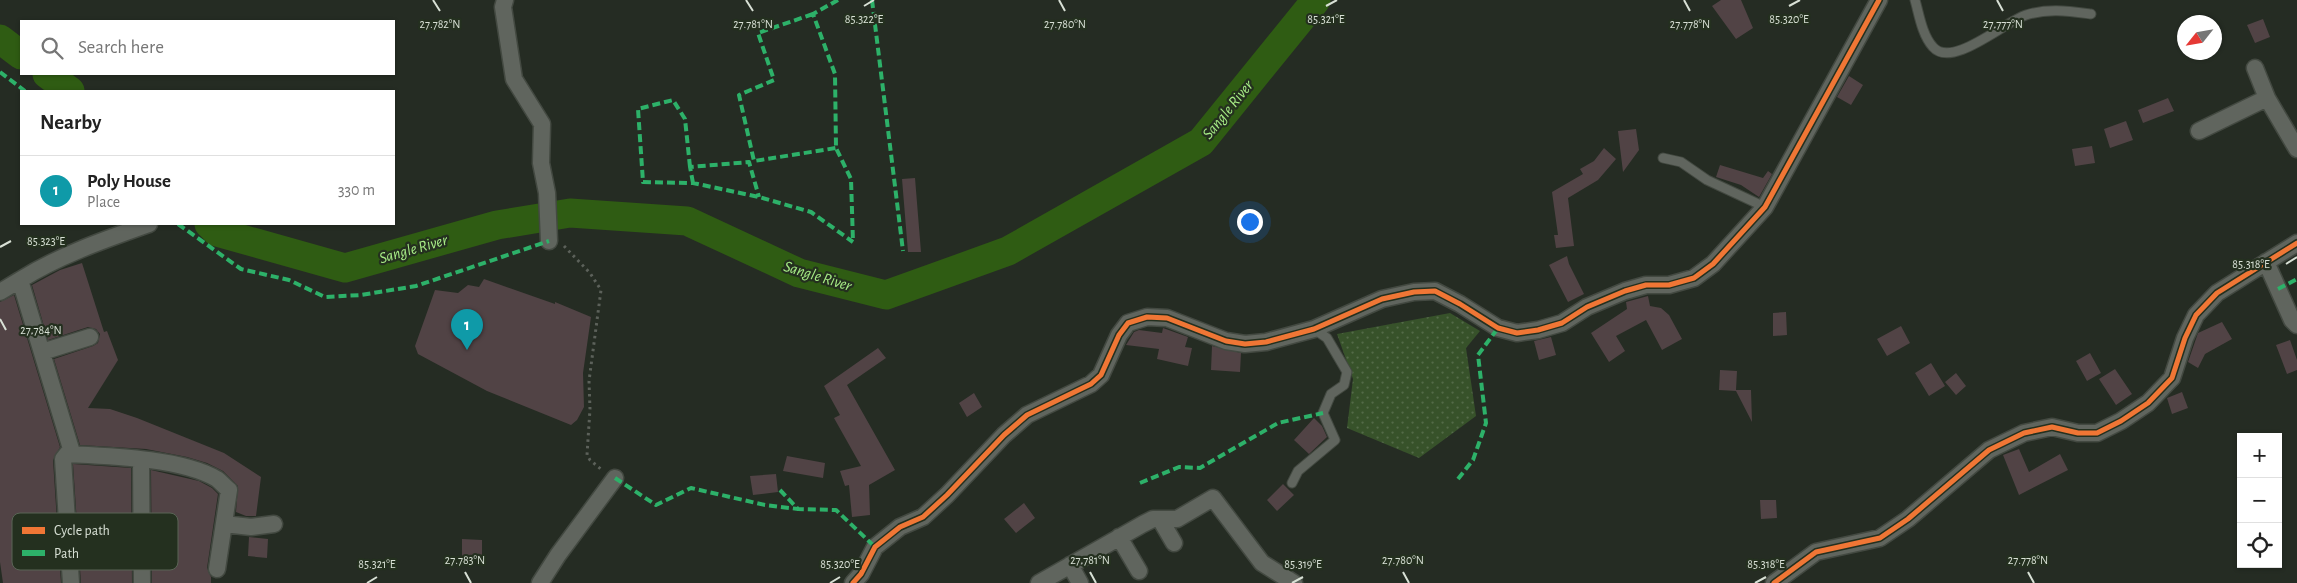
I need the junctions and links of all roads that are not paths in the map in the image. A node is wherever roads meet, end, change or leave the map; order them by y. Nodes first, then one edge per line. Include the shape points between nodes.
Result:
1 (505, 0) edge
2 (1879, 0) edge
3 (1915, 0) edge
4 (2091, 14) dead end
5 (2254, 68) dead end
6 (2267, 98) junction
7 (2200, 130) dead end
8 (2297, 148) edge
9 (1663, 158) dead end
10 (1765, 207) junction
11 (146, 225) edge
12 (549, 234) road end
13 (2297, 243) edge
14 (2266, 262) junction
15 (20, 280) junction
16 (0, 292) edge
17 (2297, 325) edge
18 (1314, 329) junction
19 (90, 337) dead end
20 (42, 352) junction
21 (68, 454) junction
22 (141, 460) junction
23 (615, 478) road end
24 (1292, 483) dead end
25 (67, 513) edge
26 (141, 513) edge
27 (1160, 519) junction
28 (224, 524) junction
29 (274, 524) dead end
30 (1119, 537) junction
31 (1174, 543) dead end
32 (1070, 565) junction
33 (217, 569) dead end
34 (71, 570) edge
35 (142, 570) edge
36 (1139, 571) dead end
37 (855, 582) edge
38 (72, 583) edge
39 (142, 583) edge
40 (540, 583) edge
41 (1039, 583) edge
42 (1080, 583) edge
43 (1294, 583) edge
44 (1774, 583) edge

1 - 12 street via 503,7 514,79 542,124 541,162 547,193
2 - 10 street
3 - 4 lane via 1933,47 1944,54 1962,50 2025,15 2059,9
5 - 6 street
6 - 7 street
6 - 8 street
9 - 10 lane via 1681,162 1707,180
10 - 18 street via 1713,264 1694,278 1625,291 1587,307 1562,323 1538,330 1517,333 1498,328 1435,291 1382,299
11 - 15 street via 85,246
13 - 14 street
14 - 17 street
14 - 44 street via 2217,293 2196,315 2172,378 2148,403 2121,421 2097,434 2052,427 2024,433 1989,450 1908,519 1880,538 1816,552
15 - 16 street
15 - 20 street
18 - 24 lane via 1328,338 1347,372 1344,385 1331,394 1323,414 1335,440 1298,471
18 - 37 street via 1266,342 1245,344 1226,341 1167,318 1147,317 1128,323 1101,375 1091,384 1027,414 948,496 923,517 900,526 875,547
19 - 20 street
20 - 21 street via 71,449
21 - 22 street
21 - 25 street via 63,460
22 - 26 street
22 - 28 street via 189,467 218,480 229,490
23 - 40 street
27 - 30 street via 1153,519
27 - 31 street
27 - 43 street via 1177,519 1213,498 1262,563
28 - 29 street via 251,527
28 - 33 street
30 - 32 street
30 - 36 street
32 - 41 street
32 - 42 street
34 - 38 street
35 - 39 street

